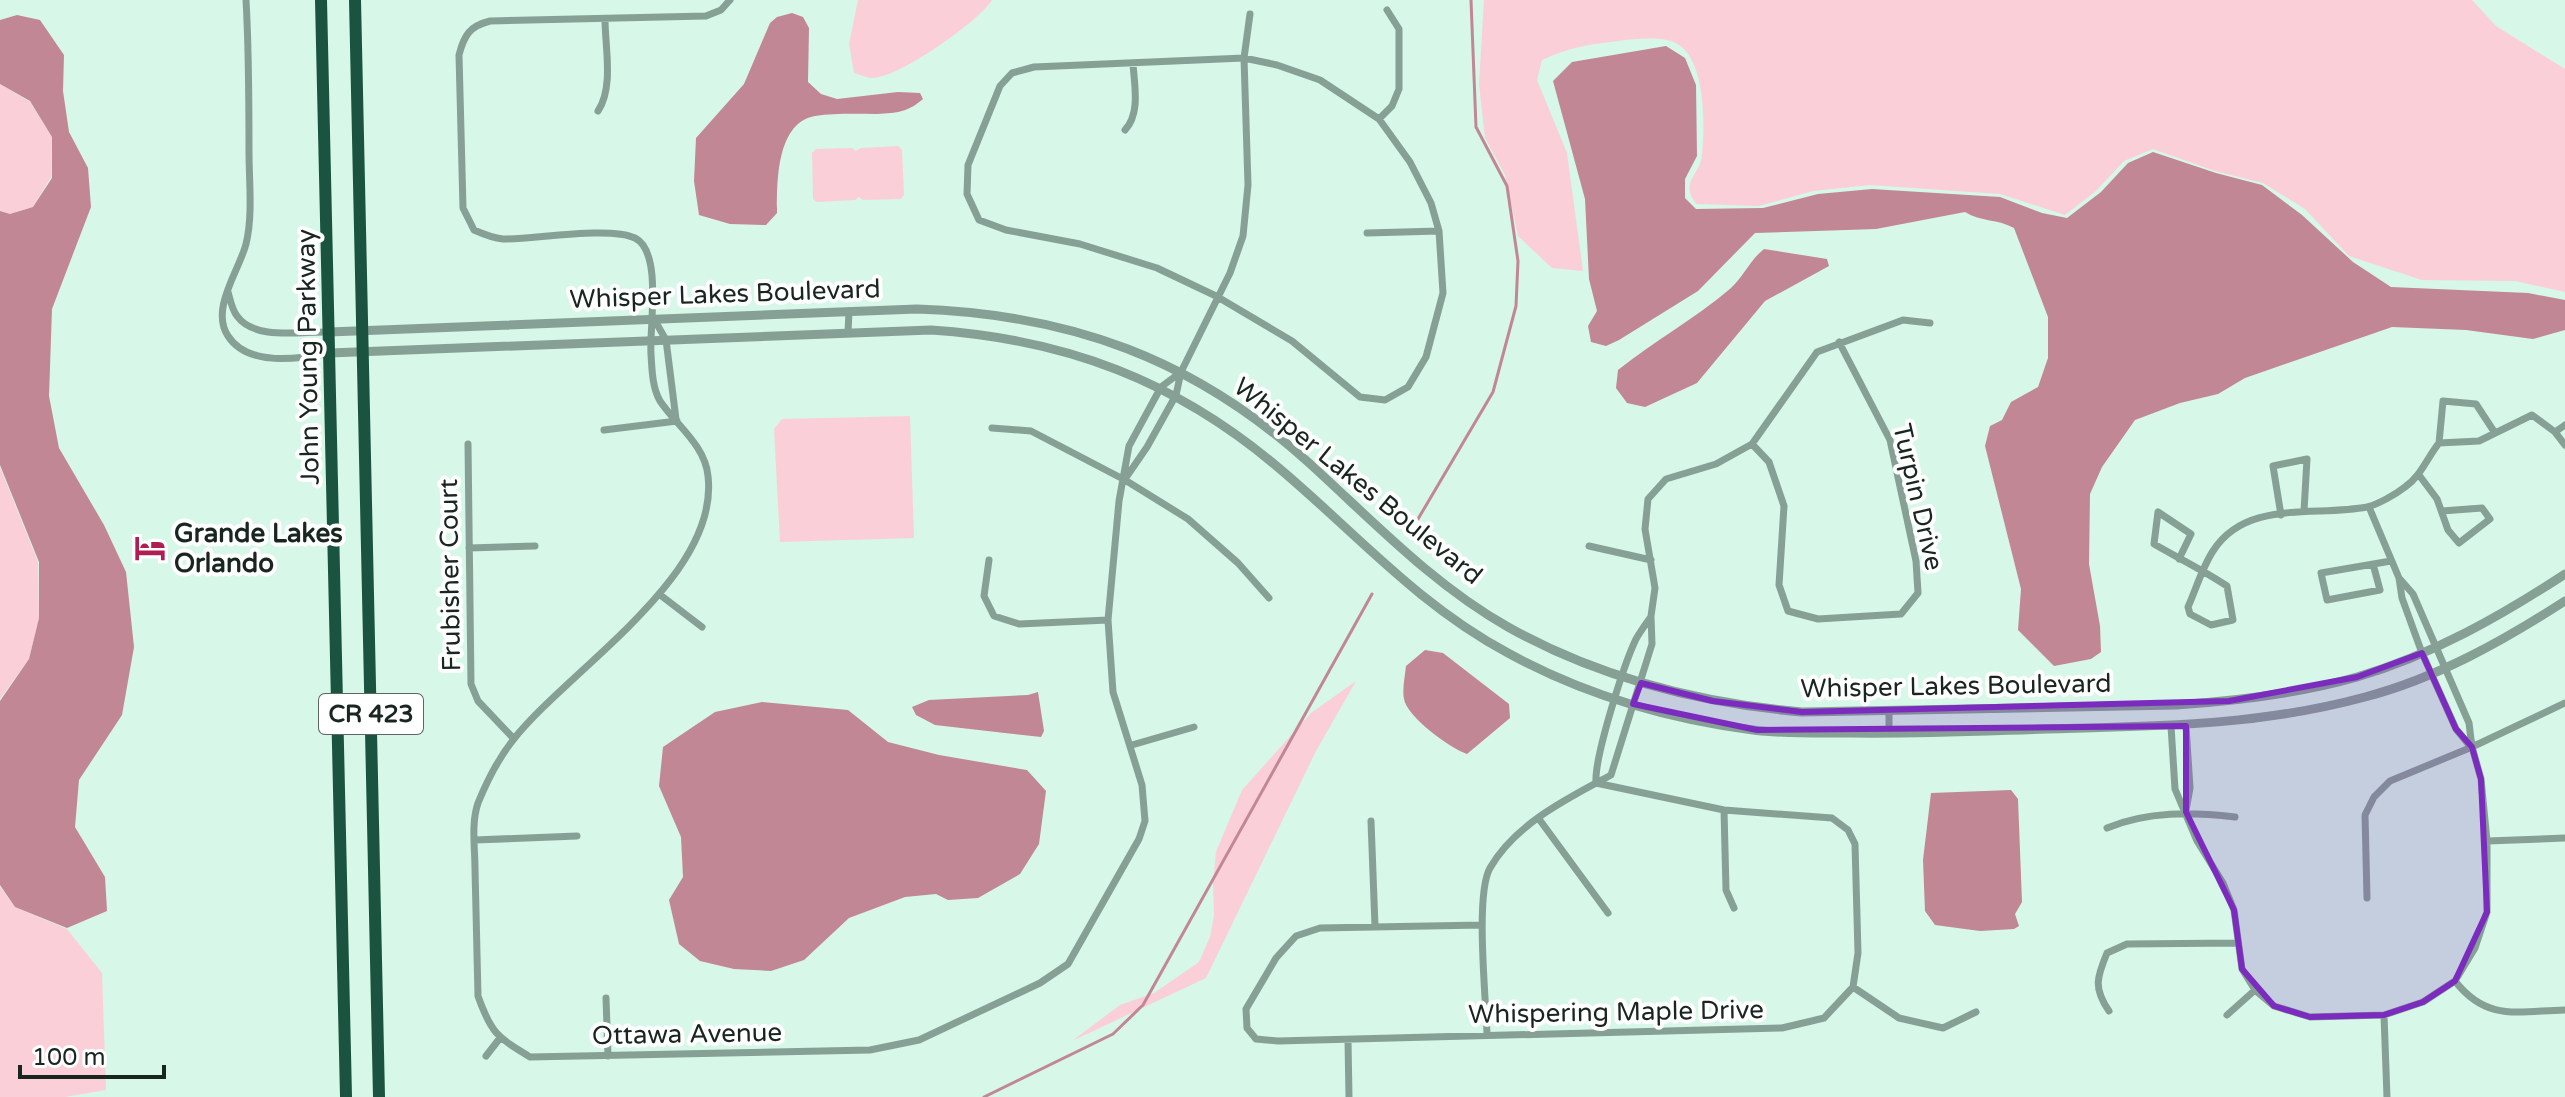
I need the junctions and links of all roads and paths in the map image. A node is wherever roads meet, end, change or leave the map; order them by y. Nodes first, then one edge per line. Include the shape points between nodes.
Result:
1 (246, 0) edge
2 (321, 0) edge
3 (355, 0) edge
4 (730, 0) edge
5 (1387, 10) dead end
6 (1250, 14) dead end
7 (605, 19) junction
8 (1244, 58) junction
9 (1133, 63) junction
10 (598, 111) dead end
11 (1379, 119) junction
12 (1125, 130) dead end
13 (1439, 231) junction
14 (1367, 233) dead end
15 (228, 292) junction
16 (1216, 296) junction
17 (849, 311) junction
18 (653, 317) junction
19 (1930, 323) dead end
20 (362, 331) junction
21 (329, 332) junction
22 (848, 333) junction
23 (666, 340) junction
24 (650, 341) junction
25 (1839, 342) junction
26 (363, 352) junction
27 (330, 353) junction
28 (1181, 372) junction
29 (1161, 387) junction
30 (1176, 395) junction
31 (677, 421) junction
32 (2565, 425) edge
33 (992, 428) dead end
34 (604, 430) dead end
35 (2555, 432) junction
36 (2495, 433) junction
37 (2439, 443) junction
38 (468, 444) dead end
39 (1752, 444) junction
40 (2565, 445) edge
41 (2419, 475) junction
42 (1125, 480) junction
43 (2369, 507) junction
44 (2304, 511) junction
45 (2442, 511) junction
46 (2281, 515) junction
47 (535, 546) dead end
48 (1589, 546) dead end
49 (469, 548) junction
50 (2179, 559) junction
51 (989, 560) dead end
52 (1651, 560) junction
53 (2391, 561) junction
54 (2373, 564) junction
55 (2204, 570) junction
56 (2565, 574) edge
57 (2399, 578) junction
58 (659, 594) junction
59 (1269, 598) dead end
60 (2565, 601) edge
61 (1651, 616) junction
62 (1108, 620) junction
63 (702, 627) dead end
64 (2437, 647) junction
65 (2422, 653) junction
66 (2447, 667) junction
67 (2432, 674) junction
68 (1623, 677) junction
69 (1641, 683) junction
70 (1616, 699) junction
71 (2565, 703) edge
72 (1633, 704) junction
73 (1889, 711) junction
74 (2171, 726) junction
75 (2186, 726) junction
76 (1194, 727) dead end
77 (1889, 733) junction
78 (514, 739) junction
79 (1132, 745) junction
80 (2472, 747) junction
81 (1596, 783) junction
82 (1724, 810) junction
83 (2186, 812) junction
84 (2235, 817) dead end
85 (1539, 819) junction
86 (1371, 821) dead end
87 (2107, 828) dead end
88 (577, 836) dead end
89 (2565, 838) edge
90 (475, 840) junction
91 (2487, 841) junction
92 (2367, 898) dead end
93 (1734, 908) dead end
94 (1608, 913) dead end
95 (1482, 925) junction
96 (1375, 926) junction
97 (2237, 943) junction
98 (2455, 981) junction
99 (1853, 987) junction
100 (2255, 990) junction
101 (606, 998) dead end
102 (2565, 1010) edge
103 (2109, 1011) dead end
104 (1976, 1012) dead end
105 (2227, 1015) dead end
106 (2384, 1015) junction
107 (1487, 1034) junction
108 (500, 1038) junction
109 (1348, 1040) junction
110 (486, 1056) dead end
111 (608, 1056) junction
112 (346, 1097) edge
113 (379, 1097) edge
114 (1349, 1097) edge
115 (2387, 1097) edge

1 - 15 street via 250,191 246,242
2 - 21 highway, John Young Parkway / CR 423
3 - 20 highway, John Young Parkway / CR 423
4 - 7 street via 706,16
5 - 11 street via 1399,29 1399,89
6 - 8 street, Ottawa Avenue
7 - 10 street via 606,84
7 - 18 street via 490,21 476,24 463,38 463,208 474,230 499,239 615,234 637,239 648,253
8 - 9 street
8 - 11 street via 1320,80
8 - 16 street, Ottawa Avenue via 1248,185 1243,236
9 - 12 street via 1135,110
9 - 16 street via 1034,67 1012,73 1000,86 968,165 967,194 979,220 1157,268
11 - 13 street via 1410,162
13 - 14 street
13 - 16 street via 1443,293 1426,357 1408,387 1385,400 1360,397 1292,341
15 - 21 street via 236,316 251,329
15 - 27 street via 223,322 242,352 262,357
16 - 28 street, Ottawa Avenue
17 - 18 street, Whisper Lakes Boulevard
17 - 22 street
17 - 28 street, Whisper Lakes Boulevard via 999,315 1121,346
18 - 20 street, Whisper Lakes Boulevard
18 - 23 street
18 - 24 street
19 - 25 street via 1903,320
20 - 21 street, Whisper Lakes Boulevard
20 - 26 highway, John Young Parkway / CR 423
21 - 27 highway, John Young Parkway / CR 423
22 - 23 street, Whisper Lakes Boulevard
22 - 29 street, Whisper Lakes Boulevard via 931,330 1010,338 1080,355
23 - 24 street, Whisper Lakes Boulevard
23 - 31 street
24 - 26 street, Whisper Lakes Boulevard
24 - 31 street via 659,399
25 - 39 street via 1817,352
25 - 39 street, Turpin Drive via 1890,440 1916,561 1918,593 1901,614 1818,619 1788,611 1779,585 1784,506 1769,462
26 - 27 street, Whisper Lakes Boulevard
26 - 113 highway, John Young Parkway / CR 423
27 - 112 highway, John Young Parkway / CR 423
28 - 29 street, Ottawa Avenue
28 - 30 street, Ottawa Avenue
28 - 68 street, Whisper Lakes Boulevard via 1263,424 1454,591 1521,633
29 - 30 street, Whisper Lakes Boulevard
29 - 42 street, Ottawa Avenue via 1129,446
30 - 42 street, Ottawa Avenue
30 - 70 street, Whisper Lakes Boulevard via 1246,441 1411,589 1462,625 1508,653
31 - 34 street
31 - 58 street via 700,453 708,476 705,520 686,560
32 - 35 street
33 - 42 street via 1031,431
35 - 36 street via 2532,415
35 - 40 street
36 - 37 street via 2479,441
36 - 37 street via 2476,404 2443,401
37 - 41 street
38 - 49 street, Frubisher Court
39 - 52 street via 1716,464 1666,479 1648,499 1645,529
41 - 43 street
41 - 45 street
42 - 59 street via 1188,519
42 - 62 street, Ottawa Avenue
43 - 44 street
43 - 53 street
44 - 46 street
44 - 46 street via 2307,459 2273,466
45 - 45 street via 2459,543 2490,519 2482,508
46 - 55 street via 2253,517 2231,530
47 - 49 street
48 - 52 street
49 - 78 street, Frubisher Court via 471,684 478,701
50 - 50 street via 2154,544 2158,512 2191,534
50 - 55 street
51 - 62 street via 984,596 994,616 1019,624
52 - 61 street
53 - 54 street
53 - 57 street
54 - 54 street via 2321,573 2327,600 2380,590
55 - 55 street via 2227,586 2233,620 2211,625 2190,614 2188,607
56 - 64 street, Whisper Lakes Boulevard
57 - 64 street via 2413,594
57 - 65 street
58 - 63 street
58 - 78 street
60 - 66 street, Whisper Lakes Boulevard
61 - 68 street via 1636,639
61 - 69 street via 1652,644
62 - 79 street, Ottawa Avenue via 1113,692
64 - 65 street, Whisper Lakes Boulevard
64 - 66 street
65 - 67 street
65 - 73 street, Whisper Lakes Boulevard via 2357,677 2229,701
66 - 67 street, Whisper Lakes Boulevard
66 - 80 street via 2469,723
67 - 75 street, Whisper Lakes Boulevard via 2302,713
67 - 80 street via 2456,729
68 - 69 street, Whisper Lakes Boulevard
68 - 70 street
69 - 72 street
69 - 73 street, Whisper Lakes Boulevard via 1751,707
70 - 72 street, Whisper Lakes Boulevard
70 - 81 street via 1594,770
71 - 80 street
72 - 77 street, Whisper Lakes Boulevard via 1757,730
72 - 81 street via 1611,775
73 - 77 street
74 - 75 street, Whisper Lakes Boulevard
74 - 77 street, Whisper Lakes Boulevard
74 - 83 street via 2175,789
75 - 83 street
76 - 79 street
78 - 90 street via 492,771 477,807
79 - 111 street, Ottawa Avenue via 1145,821 1139,839 1068,964 1040,983 919,1040 870,1050
80 - 91 street
80 - 92 street via 2390,781 2374,797 2365,815
81 - 82 street
81 - 85 street
82 - 93 street via 1726,890
82 - 99 street via 1832,818 1848,830 1855,844 1858,953
83 - 84 street
83 - 87 street
83 - 97 street via 2234,910
85 - 94 street
85 - 95 street via 1511,839 1488,871
86 - 96 street
88 - 90 street
89 - 91 street
90 - 108 street via 478,996 487,1022
91 - 98 street via 2487,912 2475,948
95 - 96 street, Whispering Maple Drive
95 - 107 street
96 - 109 street, Whispering Maple Drive via 1320,928 1296,936 1276,958 1246,1009 1247,1028 1256,1039
97 - 100 street via 2242,969
97 - 103 street via 2127,944 2107,953 2097,978
98 - 102 street via 2469,999 2495,1012
98 - 106 street via 2423,1002
99 - 104 street via 1899,1018 1943,1028
99 - 107 street, Whispering Maple Drive via 1824,1018 1782,1028
100 - 105 street
100 - 106 street via 2274,1006 2310,1017
101 - 111 street
106 - 115 street
107 - 109 street, Whispering Maple Drive
108 - 110 street
108 - 111 street, Ottawa Avenue via 530,1057
109 - 114 street

